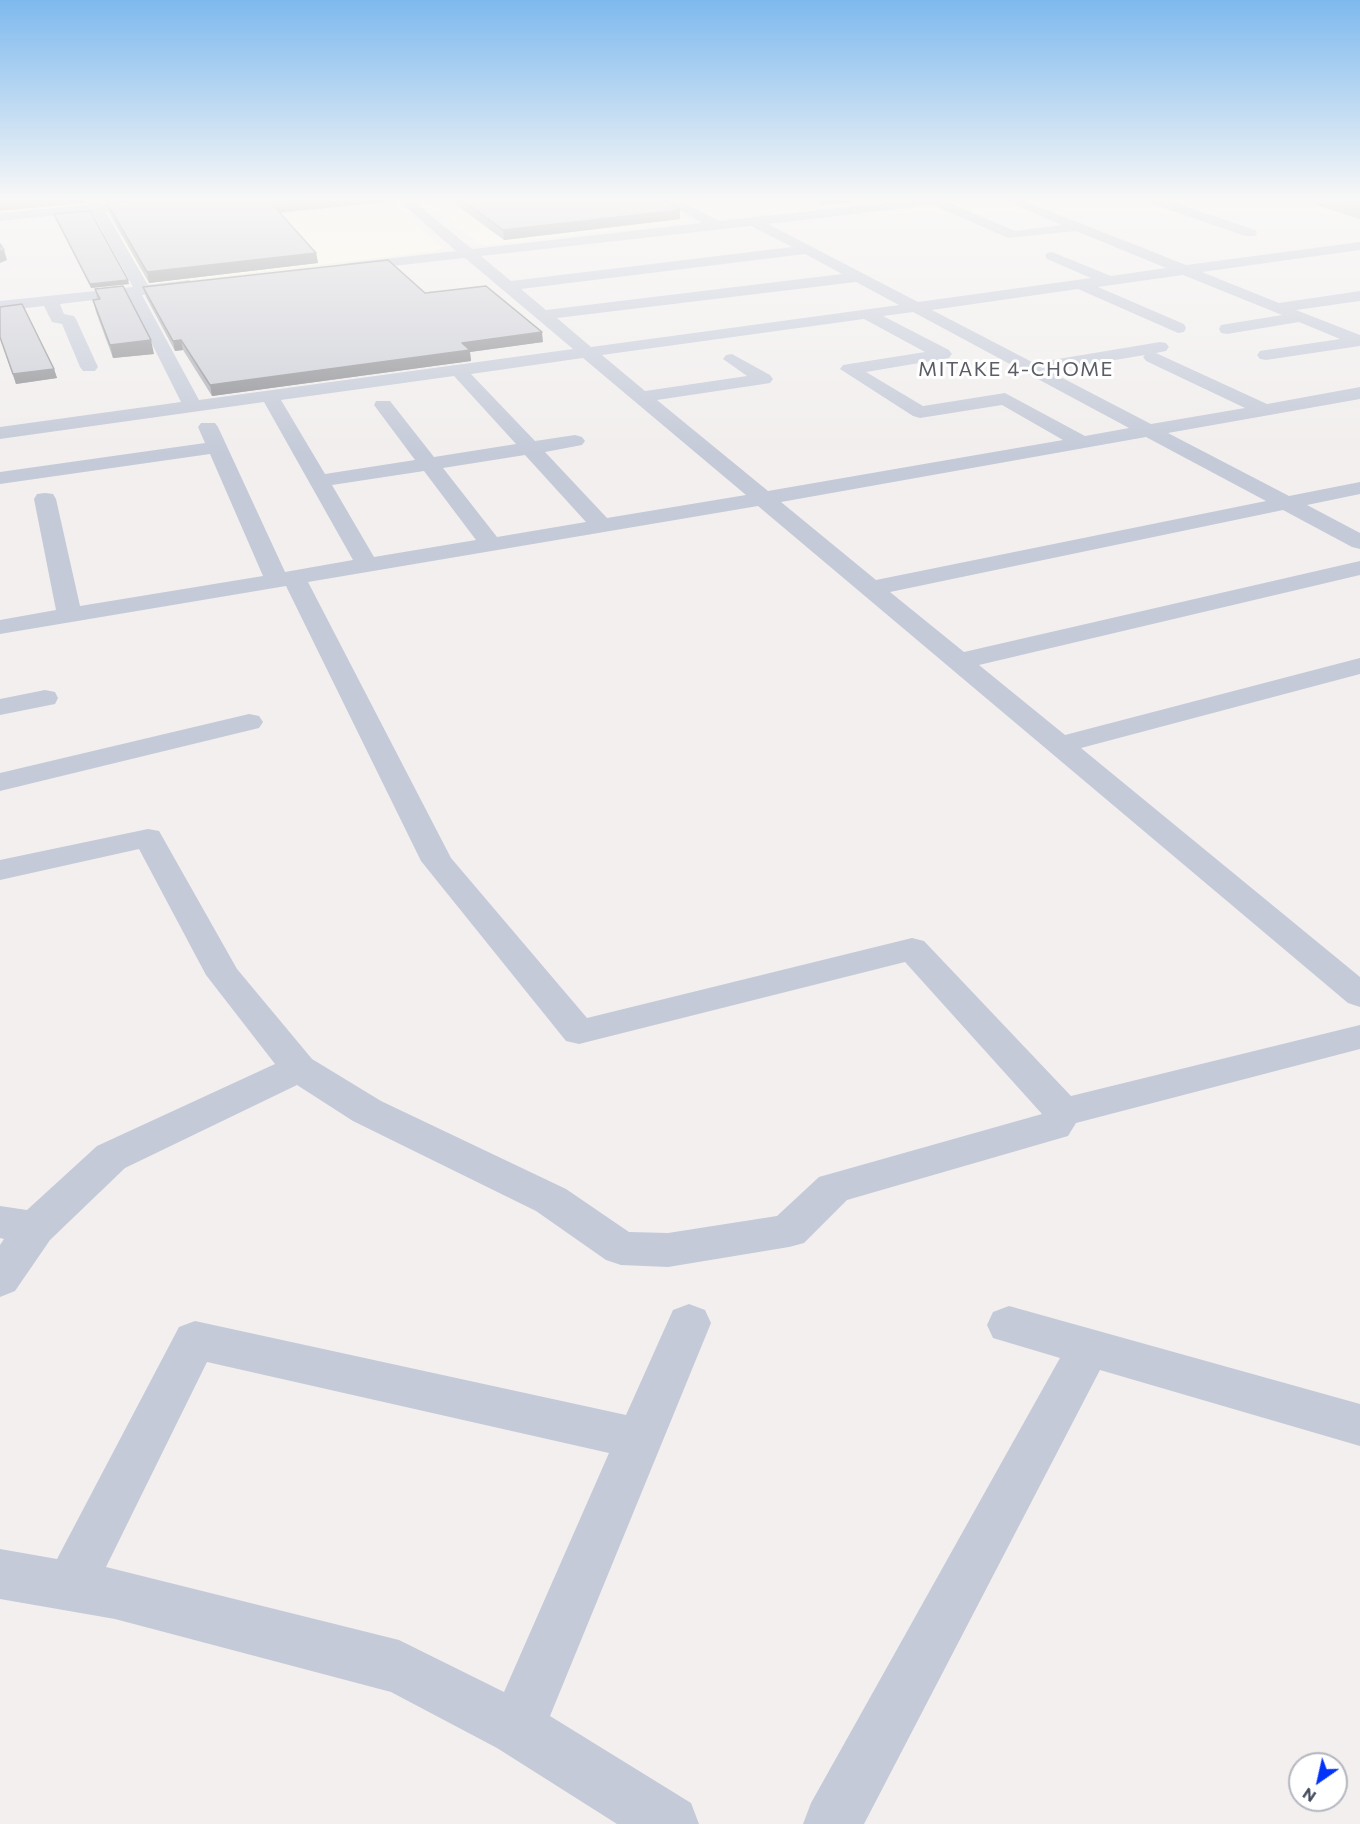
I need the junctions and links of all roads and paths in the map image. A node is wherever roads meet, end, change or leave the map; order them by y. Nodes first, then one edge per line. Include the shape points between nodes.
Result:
1 (134, 284) edge
2 (201, 284) edge
3 (508, 284) edge
4 (525, 284) edge
5 (799, 284) edge
6 (871, 284) edge
7 (1087, 284) edge
8 (1220, 284) edge
9 (1081, 285) junction
10 (510, 286) junction
11 (138, 291) junction
12 (1360, 296) edge
13 (51, 300) junction
14 (0, 306) edge
15 (916, 308) junction
16 (1279, 308) junction
17 (545, 315) junction
18 (868, 315) junction
19 (1302, 317) junction
20 (1178, 328) dead end
21 (1227, 329) dead end
22 (1360, 341) edge
23 (589, 354) junction
24 (1266, 355) dead end
25 (732, 359) dead end
26 (89, 367) dead end
27 (1029, 369) junction
28 (459, 371) junction
29 (1360, 393) edge
30 (643, 397) junction
31 (270, 398) junction
32 (383, 405) dead end
33 (196, 406) junction
34 (1267, 411) junction
35 (1146, 431) junction
36 (0, 433) edge
37 (575, 441) dead end
38 (1082, 442) junction
39 (217, 447) junction
40 (530, 449) junction
41 (428, 465) junction
42 (0, 478) edge
43 (319, 481) junction
44 (1360, 488) edge
45 (766, 498) junction
46 (45, 499) dead end
47 (1287, 503) junction
48 (602, 526) junction
49 (1360, 542) edge
50 (492, 545) junction
51 (367, 564) junction
52 (1360, 568) edge
53 (285, 579) junction
54 (873, 588) junction
55 (70, 616) junction
56 (0, 627) edge
57 (961, 661) junction
58 (1360, 666) edge
59 (45, 698) dead end
60 (0, 707) edge
61 (249, 722) dead end
62 (1061, 745) junction
63 (0, 782) edge
64 (0, 870) edge
65 (1360, 995) edge
66 (1360, 1037) edge
67 (299, 1068) junction
68 (1064, 1112) junction
69 (17, 1225) edge
70 (0, 1279) edge
71 (689, 1323) dead end
72 (1009, 1325) dead end
73 (1089, 1348) junction
74 (1360, 1425) edge
75 (640, 1439) junction
76 (0, 1574) edge
77 (70, 1586) junction
78 (517, 1728) junction
79 (670, 1824) edge
80 (832, 1824) edge

1 - 11 street
2 - 11 street
3 - 10 street
4 - 10 street
5 - 17 street
6 - 15 street
7 - 9 street
8 - 16 street
9 - 15 street
9 - 20 street
10 - 17 street
11 - 13 street
11 - 33 street
12 - 16 street
13 - 14 street
13 - 26 street via 58,319 68,319
15 - 18 street
15 - 27 street
16 - 19 street
17 - 23 street
18 - 23 street
18 - 38 street via 943,354 849,369 920,412 1005,399
19 - 21 street
19 - 22 street
22 - 24 street
23 - 28 street
23 - 30 street
25 - 30 street via 764,379
27 - 34 street via 1156,352
27 - 35 street
28 - 31 street
28 - 40 street
29 - 34 street
30 - 45 street
31 - 33 street
31 - 43 street
32 - 41 street
33 - 36 street
33 - 39 street
34 - 35 street
35 - 38 street
35 - 47 street
37 - 40 street
38 - 45 street
39 - 42 street
39 - 53 street
40 - 41 street
40 - 48 street
41 - 43 street
41 - 50 street
43 - 51 street
44 - 47 street
45 - 48 street
45 - 54 street
46 - 55 street
47 - 49 street
47 - 54 street
48 - 50 street
50 - 51 street
51 - 53 street
52 - 57 street
53 - 55 street
53 - 68 street via 437,861 579,1032 912,949
54 - 57 street
55 - 56 street
57 - 62 street
58 - 62 street
59 - 60 street
61 - 63 street
62 - 65 street
64 - 67 street via 148,838 223,975
66 - 68 street
67 - 68 street via 367,1111 550,1200 621,1248 668,1250 789,1231 833,1188 1054,1126
67 - 69 street via 111,1157
69 - 70 street
71 - 75 street
72 - 73 street
73 - 74 street
73 - 80 street
75 - 77 street via 195,1340
75 - 78 street
76 - 77 street
77 - 78 street via 116,1594 399,1667
78 - 79 street

